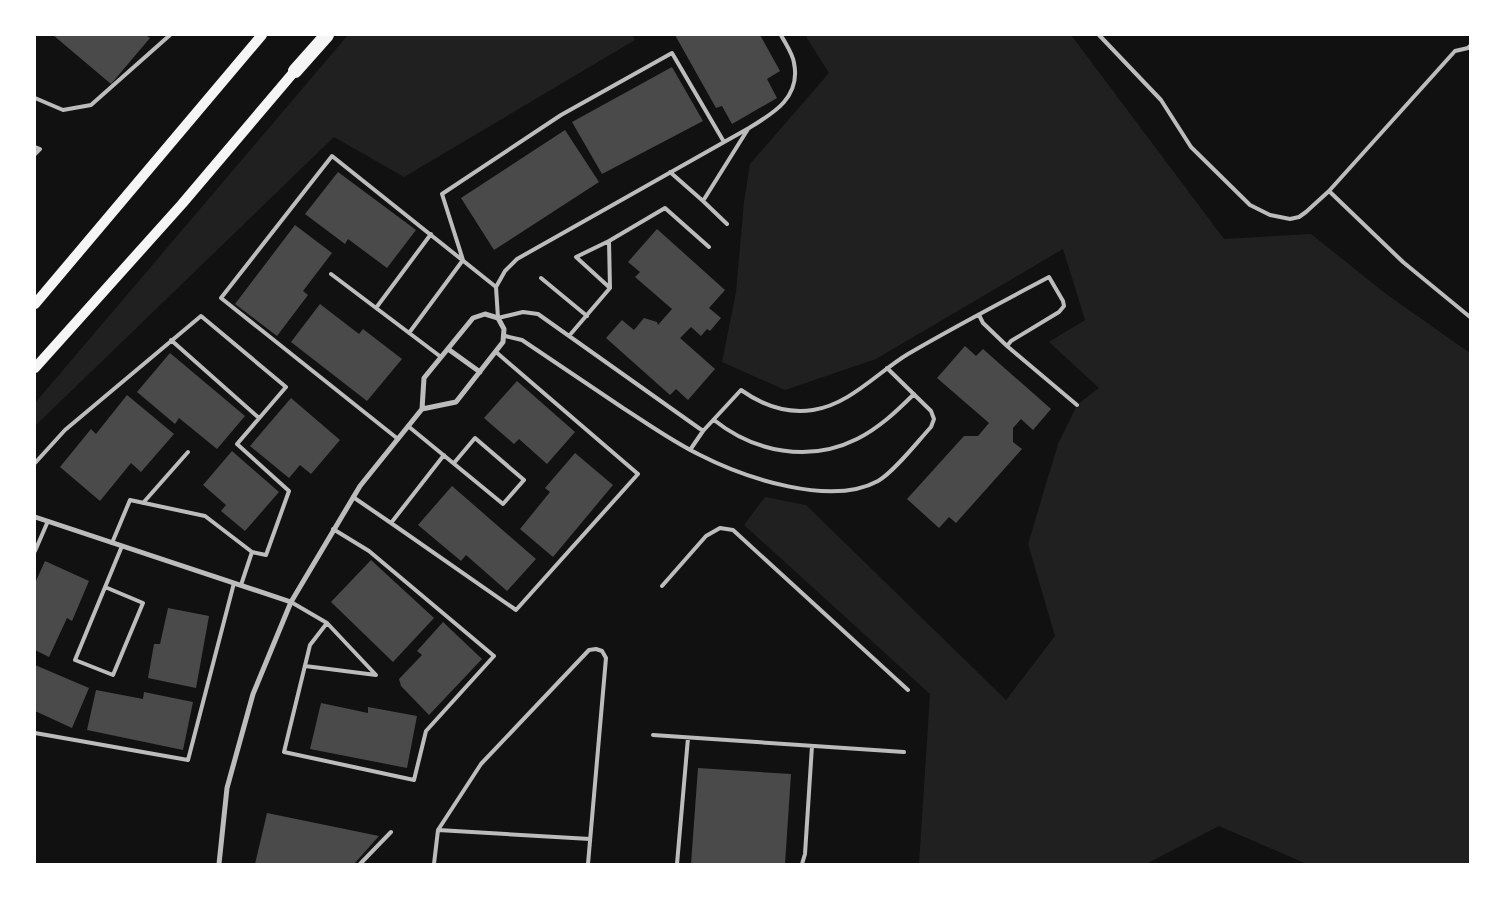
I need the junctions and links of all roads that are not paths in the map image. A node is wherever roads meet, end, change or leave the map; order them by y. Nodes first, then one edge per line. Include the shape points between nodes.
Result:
1 (170, 35) edge
2 (262, 35) edge
3 (323, 35) edge
4 (327, 35) edge
5 (780, 35) edge
6 (1099, 35) edge
7 (1470, 46) edge
8 (295, 71) junction
9 (35, 98) edge
10 (749, 128) junction
11 (724, 142) junction
12 (35, 147) edge
13 (35, 154) edge
14 (670, 172) junction
15 (1329, 191) junction
16 (703, 200) junction
17 (727, 224) dead end
18 (431, 234) junction
19 (609, 241) junction
20 (709, 247) dead end
21 (463, 260) junction
22 (331, 274) dead end
23 (540, 278) dead end
24 (496, 287) junction
25 (610, 288) junction
26 (35, 304) edge
27 (376, 308) junction
28 (979, 315) junction
29 (587, 316) junction
30 (1470, 317) edge
31 (498, 318) junction
32 (409, 334) junction
33 (505, 336) junction
34 (570, 336) junction
35 (171, 340) junction
36 (1007, 346) junction
37 (448, 349) junction
38 (496, 352) junction
39 (441, 357) junction
40 (35, 368) edge
41 (887, 368) junction
42 (480, 372) junction
43 (914, 394) junction
44 (1077, 405) dead end
45 (422, 409) junction
46 (259, 418) junction
47 (714, 420) junction
48 (408, 426) junction
49 (704, 431) junction
50 (398, 439) junction
51 (690, 450) junction
52 (188, 452) dead end
53 (444, 455) junction
54 (35, 463) edge
55 (454, 463) junction
56 (353, 497) junction
57 (144, 503) junction
58 (35, 517) edge
59 (48, 521) junction
60 (391, 523) junction
61 (333, 529) junction
62 (112, 543) junction
63 (122, 546) junction
64 (35, 551) edge
65 (252, 552) junction
66 (234, 583) junction
67 (241, 585) junction
68 (662, 586) dead end
69 (105, 587) junction
70 (291, 602) junction
71 (327, 623) junction
72 (305, 666) junction
73 (908, 690) dead end
74 (35, 733) edge
75 (653, 735) dead end
76 (688, 738) junction
77 (812, 746) junction
78 (904, 752) dead end
79 (438, 830) junction
80 (391, 832) dead end
81 (590, 839) junction
82 (219, 864) edge
83 (360, 864) edge
84 (434, 864) edge
85 (588, 864) edge
86 (677, 864) edge
87 (802, 864) edge

1 - 9 lane via 91,105 63,110
2 - 26 main road
3 - 8 main road
4 - 8 highway
5 - 10 lane via 794,62 795,78 790,93 781,106
6 - 15 lane via 1160,100 1191,146 1250,204 1270,215 1290,219 1306,212
7 - 15 lane via 1455,51
8 - 40 main road via 182,204
10 - 11 lane
10 - 16 lane
11 - 14 lane
11 - 21 lane via 672,53 561,115 442,194
12 - 13 lane via 40,149
14 - 16 lane
14 - 24 lane via 517,259
15 - 30 lane via 1403,262
16 - 17 lane
18 - 21 lane
18 - 27 lane
18 - 50 lane via 332,156 221,298
19 - 20 lane via 665,208
19 - 25 lane
19 - 25 lane via 576,257
21 - 24 lane
21 - 32 lane
22 - 27 lane
23 - 29 lane
24 - 31 lane
25 - 29 lane
27 - 32 lane
28 - 36 lane
28 - 36 lane via 1049,276 1064,306
28 - 41 lane
29 - 34 lane
31 - 33 street
31 - 34 lane via 523,312 538,314
31 - 37 street via 485,314 473,318
32 - 39 lane
33 - 38 street
33 - 51 lane via 522,340
34 - 49 lane
35 - 46 lane
35 - 46 lane via 201,316 286,387
35 - 54 lane via 65,430
36 - 44 lane
37 - 39 street
37 - 42 street
38 - 42 street
38 - 60 lane via 638,474 516,610
39 - 45 street via 424,378
41 - 43 lane
41 - 47 lane via 843,398 813,410 776,408 753,399 741,390
42 - 45 street via 456,402
43 - 47 lane via 888,418 858,438 817,450 786,452 765,448 738,437
43 - 51 lane via 931,411 934,419 931,427 888,474 862,487 829,492 801,489 744,473
45 - 48 street
46 - 65 lane via 236,444 289,491 266,554
47 - 49 lane
48 - 50 street
48 - 53 lane
49 - 51 lane
50 - 56 street
52 - 57 lane
53 - 55 lane
53 - 60 lane
55 - 55 lane via 503,504 524,480 475,438
56 - 60 lane
56 - 61 street
57 - 62 lane via 130,500
57 - 65 lane via 205,516
58 - 59 street
59 - 62 street
59 - 64 lane
61 - 70 street
61 - 72 lane via 369,551 494,656 426,732 414,780 284,752
62 - 63 street
63 - 66 street
63 - 69 lane
65 - 67 lane
66 - 67 street
66 - 74 lane via 188,760
67 - 70 street
68 - 73 lane via 706,536 720,528 733,530
69 - 69 lane via 75,660 113,675 143,603
70 - 71 lane
70 - 82 street via 252,694 227,788
71 - 72 lane via 310,645
71 - 72 lane via 376,675
75 - 76 lane
76 - 77 lane
76 - 86 lane
77 - 78 lane
77 - 87 lane
79 - 81 lane
79 - 81 lane via 486,759 589,650 596,649 602,651 606,658
79 - 84 lane
80 - 83 lane
81 - 85 lane

